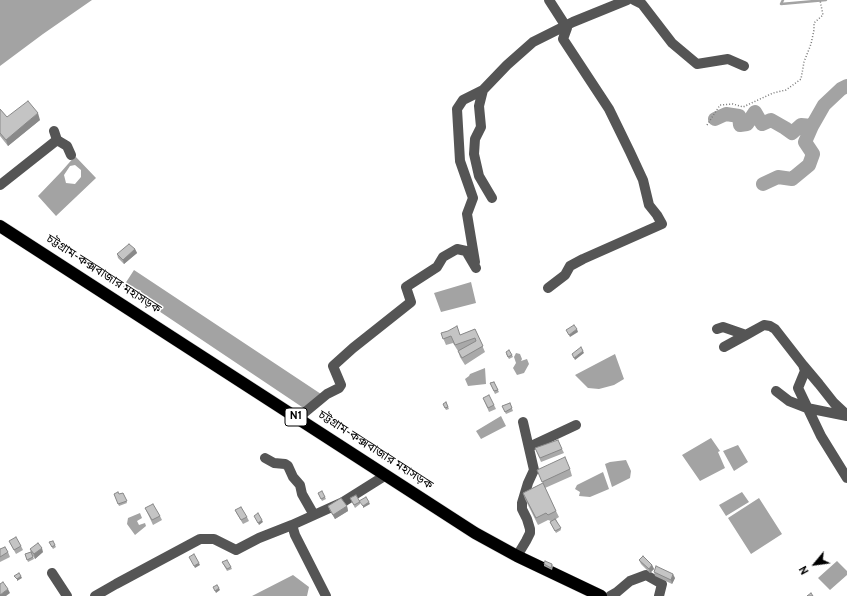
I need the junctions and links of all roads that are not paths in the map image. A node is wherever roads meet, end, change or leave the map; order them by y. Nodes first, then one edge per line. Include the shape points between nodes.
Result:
1 (549, 0) edge
2 (627, 0) edge
3 (634, 0) edge
4 (566, 25) junction
5 (744, 66) dead end
6 (483, 90) junction
7 (71, 155) dead end
8 (0, 185) edge
9 (492, 198) dead end
10 (0, 226) edge
11 (548, 288) dead end
12 (717, 329) dead end
13 (746, 335) junction
14 (724, 347) dead end
15 (803, 365) junction
16 (776, 391) dead end
17 (807, 408) junction
18 (847, 415) edge
19 (298, 418) junction
20 (522, 422) dead end
21 (576, 425) dead end
22 (529, 447) junction
23 (265, 458) dead end
24 (386, 475) junction
25 (847, 478) edge
26 (314, 515) junction
27 (292, 525) junction
28 (517, 556) junction
29 (52, 573) dead end
30 (67, 596) edge
31 (95, 596) edge
32 (326, 596) edge
33 (601, 596) edge
34 (610, 596) edge
35 (658, 596) edge

1 - 4 street
2 - 4 street
3 - 5 street via 642,4 672,43 697,64 728,59
4 - 6 street via 533,42
4 - 11 street via 563,39 609,109 643,180 649,205 662,224 583,258 570,266 565,275
6 - 9 street via 479,106 481,127 475,139 474,154 479,176
6 - 19 street via 463,100 457,109 460,162 473,198 467,214 476,268 466,251 457,249 443,257 437,267 406,287 411,302 333,366 341,385 339,388 327,394
7 - 8 street via 67,146 56,135
10 - 19 highway, চট্টগ্রাম-কক্সবাজার মহাসড়ক / N1
12 - 13 street via 723,327
13 - 14 street
13 - 15 street via 764,325 770,326
15 - 17 street via 805,371 798,388
15 - 18 street
16 - 17 street
17 - 18 street
17 - 25 street
19 - 24 highway, চট্টগ্রাম-কক্সবাজার মহাসড়ক / N1
20 - 22 street
21 - 22 street
22 - 28 street via 534,470 522,509 530,533
23 - 26 street via 288,466
24 - 26 street via 343,502
24 - 28 highway, চট্টগ্রাম-কক্সবাজার মহাসড়ক / N1 via 475,533
26 - 27 street
27 - 31 street via 236,550 214,540 200,539
27 - 32 street
28 - 33 highway, চট্টগ্রাম-কক্সবাজার মহাসড়ক / N1
29 - 30 street
34 - 35 street via 630,581 646,575 662,584

